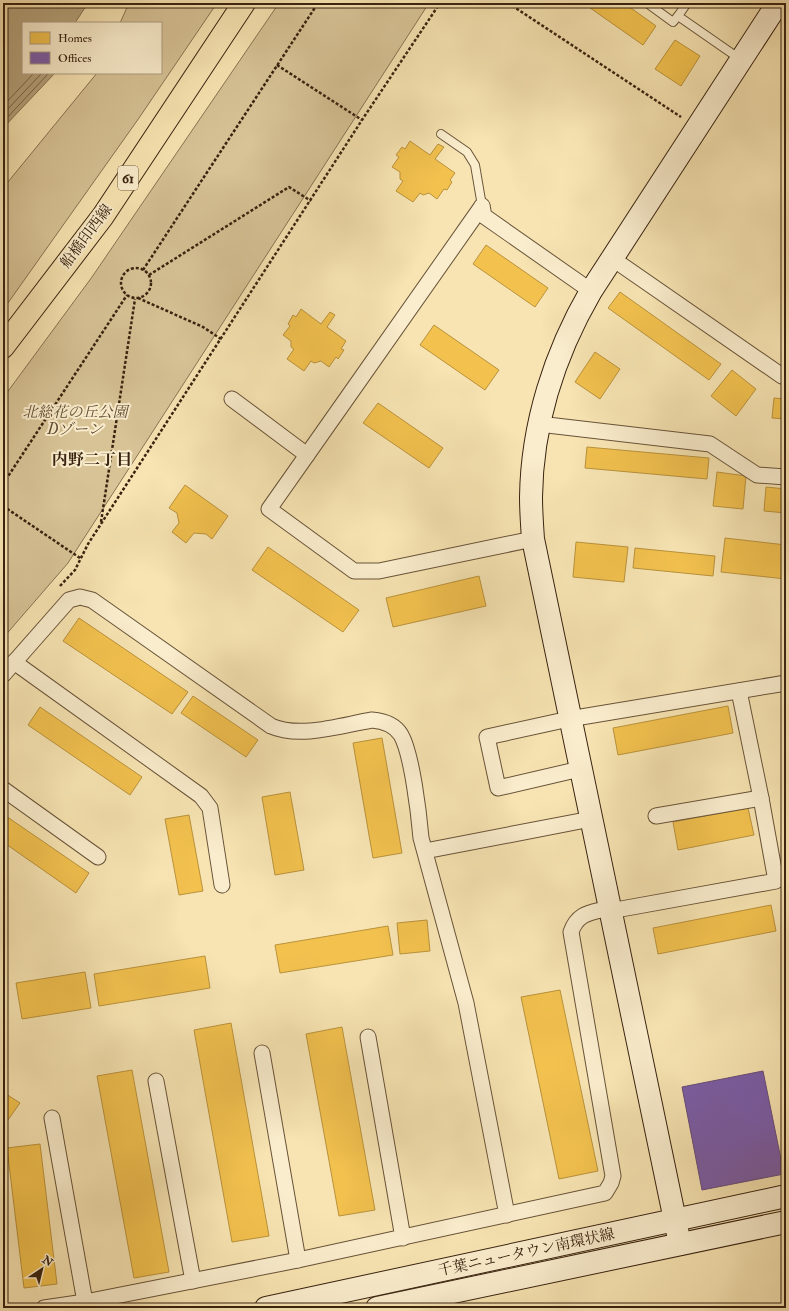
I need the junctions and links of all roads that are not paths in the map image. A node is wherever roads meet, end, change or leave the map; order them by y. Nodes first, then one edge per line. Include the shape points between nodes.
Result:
1 (244, 3) edge
2 (647, 3) edge
3 (687, 3) edge
4 (778, 3) edge
5 (678, 16) junction
6 (742, 60) junction
7 (441, 134) dead end
8 (482, 206) junction
9 (613, 259) junction
10 (591, 291) junction
11 (3, 347) edge
12 (786, 376) edge
13 (232, 399) dead end
14 (539, 424) junction
15 (307, 454) junction
16 (786, 477) edge
17 (533, 540) junction
18 (14, 662) junction
19 (3, 675) edge
20 (786, 683) edge
21 (739, 691) junction
22 (569, 718) junction
23 (580, 769) junction
24 (3, 789) edge
25 (761, 798) junction
26 (656, 816) dead end
27 (590, 819) junction
28 (425, 851) junction
29 (98, 857) dead end
30 (781, 879) edge
31 (222, 885) dead end
32 (610, 910) junction
33 (368, 1037) dead end
34 (262, 1053) dead end
35 (156, 1081) dead end
36 (52, 1118) dead end
37 (786, 1196) edge
38 (507, 1215) junction
39 (675, 1220) junction
40 (786, 1222) edge
41 (403, 1238) junction
42 (680, 1244) junction
43 (298, 1260) junction
44 (193, 1281) junction
45 (85, 1302) junction
46 (310, 1303) edge
47 (44, 1308) edge
48 (266, 1308) edge
49 (377, 1308) edge

1 - 11 main road, 船橋印西線 / 61 via 103,216
2 - 5 lane via 673,22
3 - 5 lane
4 - 6 street
5 - 6 lane
6 - 9 street
7 - 8 lane via 467,152 475,165
8 - 10 street via 484,216
8 - 15 street
9 - 10 street
9 - 12 street via 782,376
10 - 14 street via 561,351
13 - 15 street
14 - 16 street via 710,444 757,475
14 - 17 street via 531,497
15 - 17 street via 269,509 354,571 379,572
17 - 22 street
18 - 19 street
18 - 28 street via 69,600 80,597 92,600 278,729 302,732 372,720 391,725 406,745
18 - 31 street via 201,796 210,808
20 - 21 street
21 - 22 street
21 - 25 street
22 - 23 street
22 - 23 street via 487,737 498,788
23 - 27 street
24 - 29 street
25 - 26 street
25 - 30 street
27 - 28 street
27 - 32 street
28 - 38 street via 466,1004
30 - 32 street
32 - 38 street via 581,916 574,922 571,932 612,1176 611,1183 605,1193 599,1196
32 - 39 street
33 - 41 street
34 - 43 street
35 - 44 street
36 - 45 street
37 - 39 street, 千葉ニュータウン南環状線
38 - 41 street
39 - 42 street
39 - 46 street, 千葉ニュータウン南環状線
40 - 42 street, 千葉ニュータウン南環状線
41 - 43 street
42 - 49 street, 千葉ニュータウン南環状線
43 - 44 street
44 - 45 street
45 - 47 street
46 - 48 street, 千葉ニュータウン南環状線

